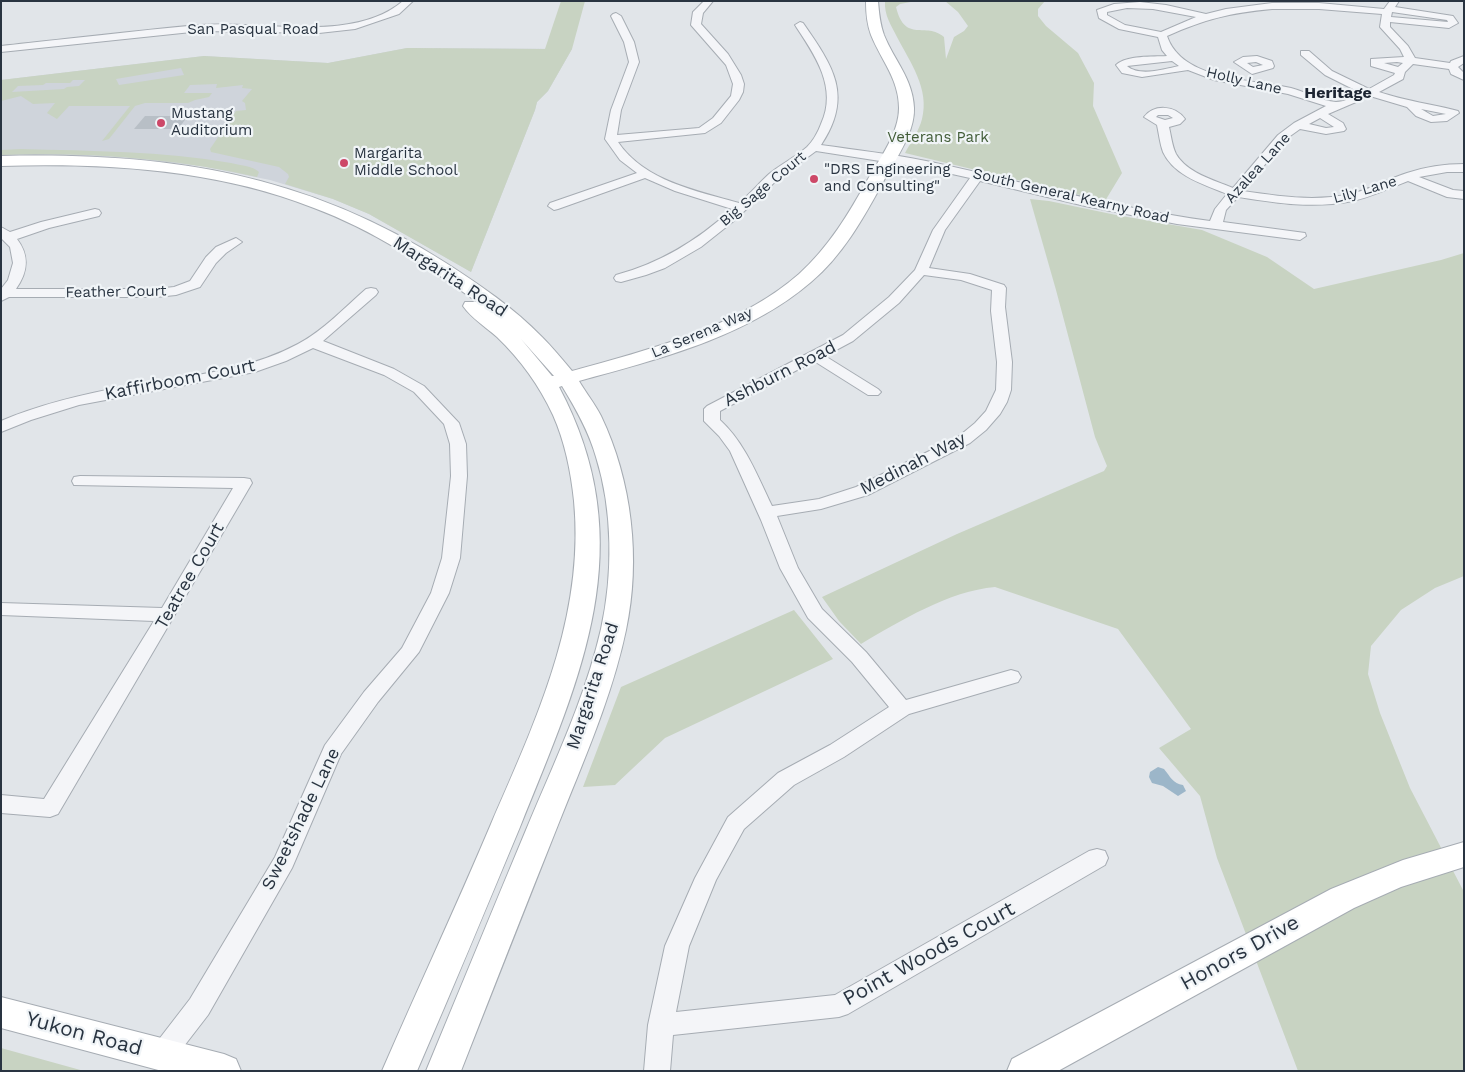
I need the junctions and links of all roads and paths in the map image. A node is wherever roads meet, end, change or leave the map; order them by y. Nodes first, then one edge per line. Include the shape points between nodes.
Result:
1 (409, 1) edge
2 (709, 1) edge
3 (872, 1) edge
4 (1389, 10) edge
5 (616, 16) dead end
6 (1204, 16) junction
7 (800, 25) dead end
8 (1162, 35) junction
9 (1, 49) edge
10 (1305, 53) dead end
11 (1173, 58) junction
12 (1464, 59) edge
13 (1411, 61) junction
14 (1190, 67) junction
15 (1453, 67) junction
16 (1252, 71) dead end
17 (1400, 71) junction
18 (1464, 77) edge
19 (1249, 84) junction
20 (1370, 93) junction
21 (1337, 106) junction
22 (1459, 113) edge
23 (1320, 114) junction
24 (1162, 123) dead end
25 (1298, 125) junction
26 (611, 139) junction
27 (813, 147) junction
28 (887, 158) junction
29 (1, 161) edge
30 (1, 168) edge
31 (1464, 168) edge
32 (1442, 169) junction
33 (646, 174) junction
34 (978, 176) junction
35 (1408, 177) junction
36 (1464, 184) edge
37 (1235, 193) junction
38 (1464, 195) edge
39 (554, 206) dead end
40 (741, 208) junction
41 (95, 214) dead end
42 (1216, 225) junction
43 (5, 234) edge
44 (1300, 236) dead end
45 (236, 242) dead end
46 (921, 271) junction
47 (621, 278) dead end
48 (371, 292) dead end
49 (3, 295) edge
50 (311, 342) junction
51 (816, 356) junction
52 (558, 380) junction
53 (873, 392) dead end
54 (1, 427) edge
55 (80, 481) dead end
56 (766, 512) junction
57 (1, 609) edge
58 (167, 615) junction
59 (1011, 677) dead end
60 (902, 710) junction
61 (1, 804) edge
62 (1464, 854) edge
63 (1097, 858) dead end
64 (1, 1012) edge
65 (661, 1025) junction
66 (162, 1055) junction
67 (224, 1071) edge
68 (399, 1071) edge
69 (443, 1071) edge
70 (657, 1071) edge
71 (1024, 1071) edge

1 - 9 street, San Pasqual Road via 396,12 355,26 319,30 201,28
2 - 26 street via 698,12 696,25 731,65 740,84 738,94 716,122 701,131
3 - 28 main road, La Serena Way via 876,31 904,82 907,98 903,130
4 - 4 street via 1440,15 1450,18 1453,23 1449,25
4 - 6 street via 1289,5 1245,7
4 - 13 street via 1385,28 1404,48
5 - 26 street via 629,42 634,62 614,116
6 - 8 street
6 - 8 street via 1164,5 1129,2 1102,10 1102,16 1108,22
7 - 27 street, Big Sage Court via 815,48 832,88 834,104
8 - 11 street via 1162,44
10 - 20 street via 1320,68
11 - 14 street, Holly Lane
11 - 14 street via 1121,64 1126,70 1142,74
12 - 15 street via 1455,62
13 - 15 street
13 - 17 street
13 - 17 street via 1375,61 1382,67
14 - 19 street, Holly Lane via 1214,77
15 - 18 street
16 - 19 street
17 - 20 street via 1399,77
19 - 21 street, Holly Lane via 1300,93
20 - 21 street
20 - 22 street via 1411,105
21 - 23 street, Azalea Lane
23 - 25 street, Azalea Lane
23 - 25 street via 1339,125 1340,129 1326,131
24 - 37 street, Lily Lane via 1170,152 1178,165
25 - 37 street, Azalea Lane via 1282,137
26 - 33 street via 624,158
27 - 28 street, South General Kearny Road
27 - 40 street, Big Sage Court via 779,172
28 - 34 street, South General Kearny Road
28 - 52 main road, La Serena Way via 830,251 789,290 734,322 662,352
29 - 52 main road, Margarita Road via 85,162 182,170 260,186 336,211 399,242 474,289 540,344
30 - 52 main road, Margarita Road via 106,170 185,179 243,191 306,210 362,236 468,302
31 - 32 street, Lily Lane
32 - 35 street, Lily Lane
32 - 36 street
33 - 39 street
33 - 40 street via 688,192
34 - 42 street, South General Kearny Road via 1122,210
34 - 46 street, Ashburn Road via 939,230
35 - 37 street, Lily Lane via 1353,197 1326,201 1295,202
35 - 38 street via 1451,194
37 - 42 street, Azalea Lane via 1217,216
40 - 47 street, Big Sage Court via 671,260 640,274
41 - 43 street
42 - 44 street, South General Kearny Road
43 - 49 street via 19,250 21,265 17,278
45 - 49 street, Feather Court via 211,260 195,284 176,291
46 - 51 street, Ashburn Road via 875,317 848,338
46 - 56 street, Medinah Way via 978,278 999,288 996,299 1006,367 1001,402 979,429 964,440 868,488 821,504
48 - 50 street, Kaffirboom Court via 331,329
50 - 54 street, Kaffirboom Court via 272,361 236,372 45,409
50 - 66 street, Sweetshade Lane via 354,356 419,389 451,423 458,444 459,476 451,558 440,593 409,652 332,751 279,870 199,1007
51 - 53 street
51 - 56 street, Ashburn Road via 712,409 712,422 738,451
52 - 68 main road, Margarita Road via 582,476 589,532 582,616 552,714
52 - 69 main road, Margarita Road via 580,394 612,468 621,550 617,610 606,658 581,731
55 - 58 street, Teatree Court via 244,483
56 - 60 street, Ashburn Road via 789,568 815,613 859,657
57 - 58 street
58 - 61 street, Teatree Court via 50,808
59 - 60 street
60 - 65 street via 786,779 736,823 706,878 677,946
62 - 71 main road, Honors Drive via 1424,864 1370,884 1319,909
63 - 65 street, Point Woods Court via 839,1006
64 - 66 main road, Yukon Road
65 - 70 street
66 - 67 main road, Yukon Road

